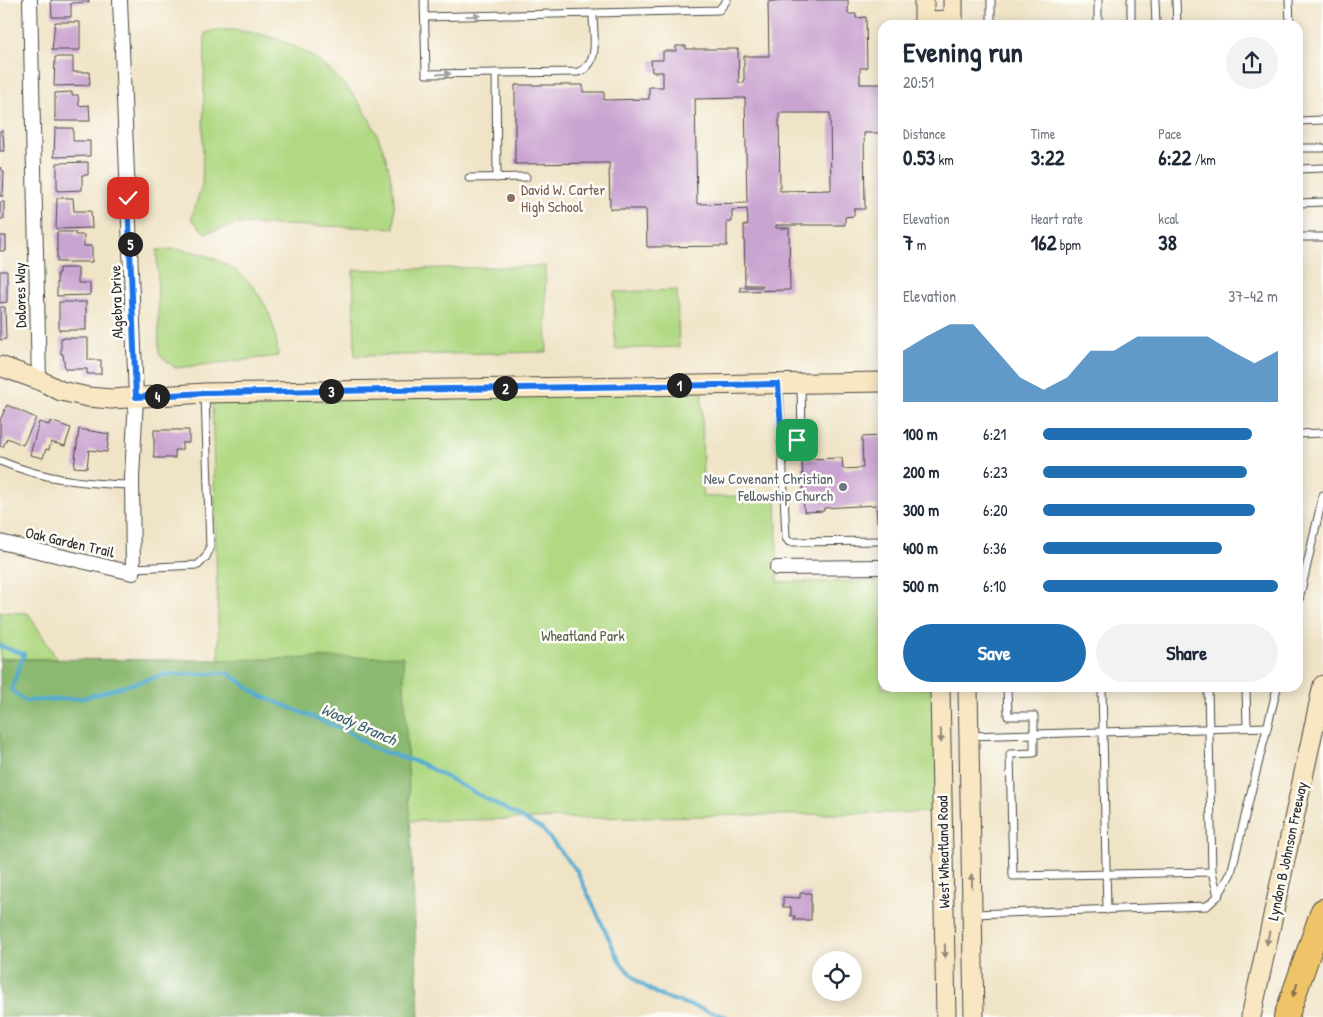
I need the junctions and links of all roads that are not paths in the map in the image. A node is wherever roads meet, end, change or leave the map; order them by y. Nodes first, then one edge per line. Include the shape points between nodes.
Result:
1 (30, 0) edge
2 (120, 0) edge
3 (424, 0) edge
4 (727, 0) edge
5 (924, 0) edge
6 (953, 0) edge
7 (991, 0) edge
8 (1098, 0) edge
9 (1131, 0) edge
10 (1156, 0) edge
11 (1176, 0) edge
12 (1289, 0) edge
13 (593, 14) junction
14 (425, 17) junction
15 (922, 20) edge
16 (953, 20) edge
17 (991, 20) edge
18 (1098, 20) edge
19 (1131, 20) edge
20 (1156, 20) edge
21 (1177, 20) edge
22 (1290, 20) edge
23 (496, 73) junction
24 (1323, 120) edge
25 (1303, 121) edge
26 (1303, 148) edge
27 (1323, 148) edge
28 (1323, 168) edge
29 (1303, 169) edge
30 (526, 177) dead end
31 (469, 178) dead end
32 (497, 178) junction
33 (1323, 202) edge
34 (1303, 203) edge
35 (1323, 237) edge
36 (1303, 238) edge
37 (0, 366) edge
38 (39, 380) junction
39 (878, 382) edge
40 (801, 383) junction
41 (778, 384) junction
42 (205, 393) junction
43 (136, 397) junction
44 (1323, 433) edge
45 (1303, 434) edge
46 (782, 442) junction
47 (0, 461) edge
48 (132, 485) junction
49 (1323, 495) edge
50 (878, 541) edge
51 (0, 542) edge
52 (878, 567) edge
53 (777, 568) dead end
54 (1303, 570) edge
55 (133, 571) junction
56 (1323, 685) edge
57 (940, 692) edge
58 (968, 692) edge
59 (1007, 692) edge
60 (1102, 692) edge
61 (1208, 692) edge
62 (1246, 692) edge
63 (1276, 692) edge
64 (1247, 727) junction
65 (1267, 727) junction
66 (1209, 729) junction
67 (1104, 732) junction
68 (1034, 733) junction
69 (970, 736) junction
70 (1212, 872) junction
71 (1107, 874) junction
72 (1218, 896) junction
73 (1107, 910) junction
74 (1323, 911) edge
75 (944, 914) junction
76 (972, 914) junction
77 (946, 1017) edge
78 (974, 1017) edge
79 (1251, 1017) edge
80 (1286, 1017) edge

1 - 38 street, Dolores Way
2 - 43 street, Algebra Drive
3 - 14 lane
4 - 13 lane via 719,10
5 - 15 main road
6 - 16 main road
7 - 17 lane
8 - 18 lane
9 - 19 lane
10 - 20 lane
11 - 21 lane
12 - 22 lane
14 -> 13 lane
13 - 23 lane via 594,58 585,70
14 -> 23 lane via 426,74
23 - 32 lane
24 - 25 lane
26 - 27 lane
28 - 29 lane
30 - 32 lane
31 - 32 lane
33 - 34 lane
35 - 36 lane
37 - 38 main road
38 - 43 main road via 61,391 88,397
39 - 40 main road
40 - 41 main road
40 - 46 lane via 802,437
41 - 42 main road
41 - 46 lane
42 - 43 main road
42 - 55 lane via 210,548 198,566
43 - 48 street, Algebra Drive
44 - 45 lane
46 - 50 lane via 786,538 789,542
47 - 48 lane via 37,475 68,481
48 - 55 street, Algebra Drive
49 - 54 lane
51 - 55 street, Oak Garden Trail
52 - 53 street
56 -> 79 main road, Lyndon B Johnson Freeway
57 -> 75 main road, West Wheatland Road
58 - 69 main road, West Wheatland Road
59 - 68 lane via 1008,716 1034,716
60 - 67 lane
61 - 66 lane
62 - 64 lane
63 - 65 lane
64 - 65 lane
64 - 66 lane
65 - 72 lane via 1231,873
66 - 67 lane
66 - 70 lane
67 - 68 lane
67 - 71 lane
68 - 69 lane
68 - 71 lane via 1034,753 1010,754 1013,876
76 -> 69 main road, West Wheatland Road
70 - 71 lane
70 - 72 lane
71 - 73 lane
72 - 73 lane via 1207,906 1200,907
73 - 76 lane
74 -> 80 highway
75 - 76 main road
75 -> 77 main road, West Wheatland Road
76 - 78 main road, West Wheatland Road

